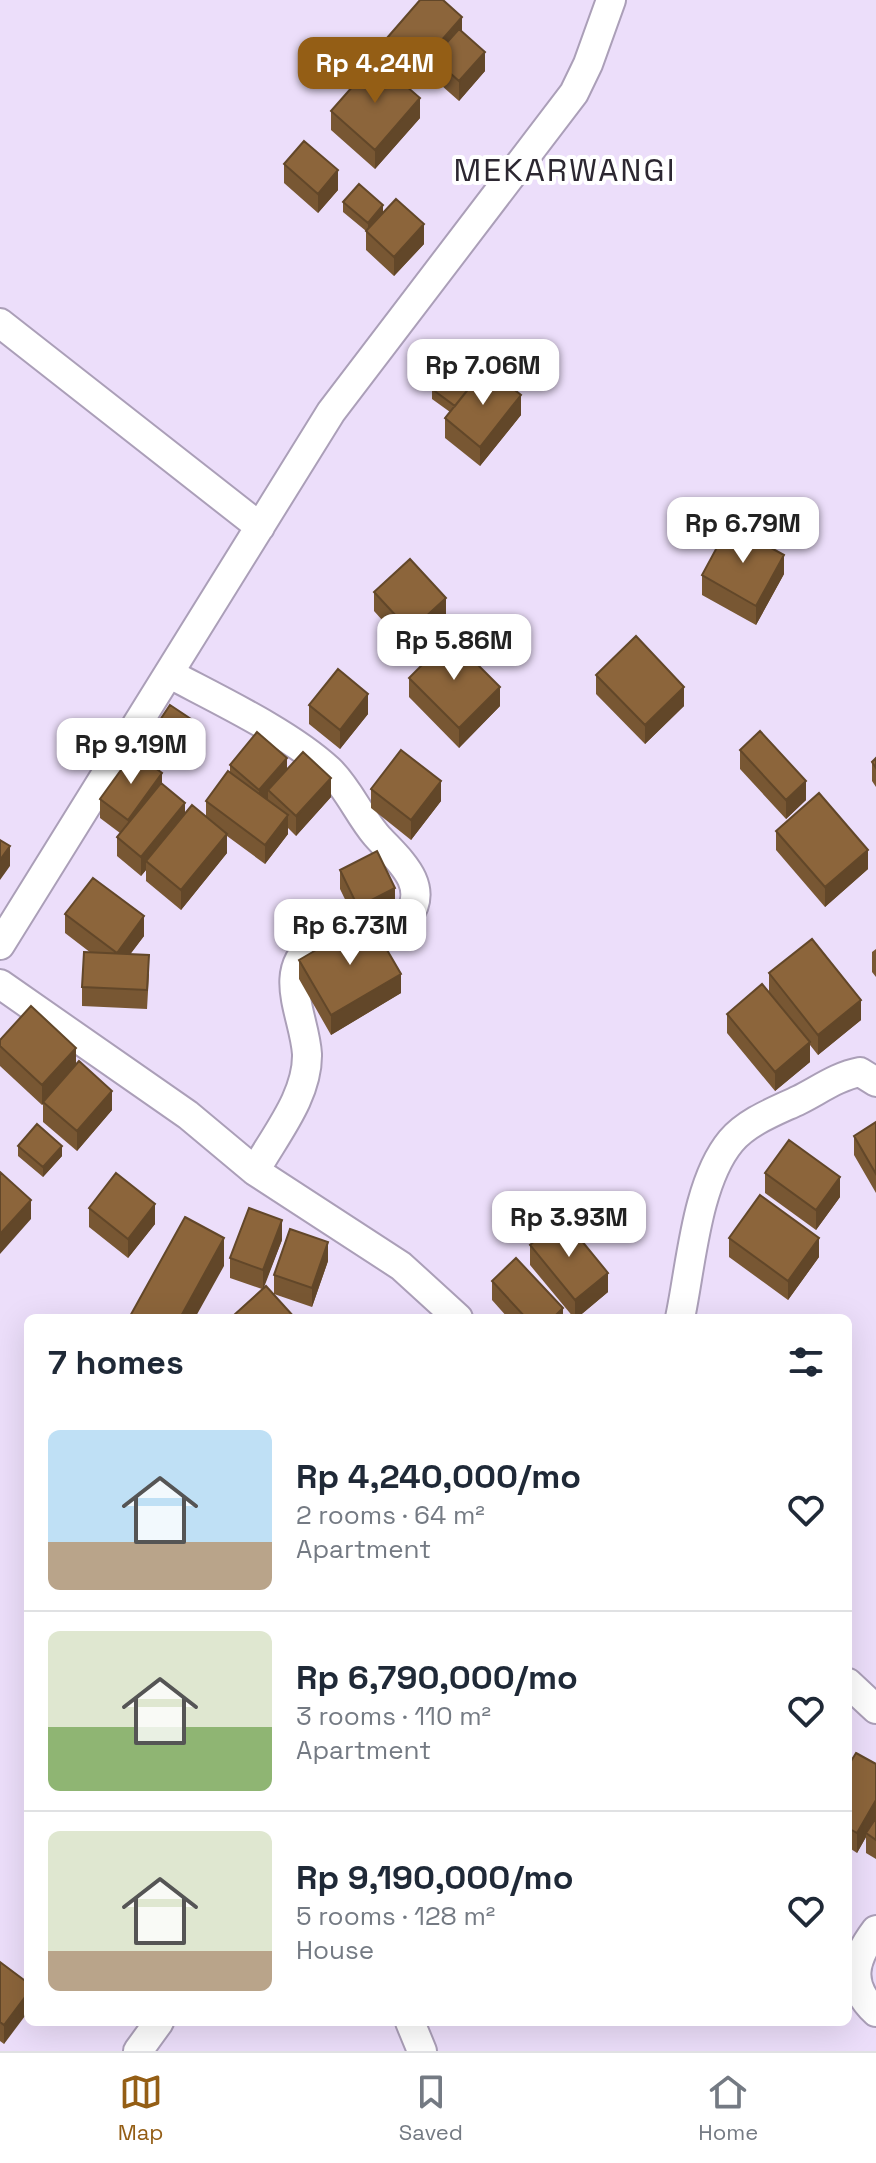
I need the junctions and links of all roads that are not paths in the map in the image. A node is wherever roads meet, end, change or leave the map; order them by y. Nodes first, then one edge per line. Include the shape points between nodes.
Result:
1 (611, 0) edge
2 (0, 323) edge
3 (260, 527) junction
4 (170, 674) junction
5 (0, 945) edge
6 (0, 984) edge
7 (876, 1082) edge
8 (255, 1171) junction
9 (454, 1314) edge
10 (681, 1314) edge
11 (852, 1687) edge
12 (876, 1709) edge
13 (876, 1930) edge
14 (876, 2012) edge
15 (156, 2026) edge
16 (412, 2026) edge
17 (138, 2051) edge
18 (422, 2051) edge

1 - 3 street via 566,106 331,412
2 - 3 street
3 - 4 street
4 - 5 street
4 - 8 street via 238,710 328,770 414,883 416,899 407,918 384,929 325,939 298,962 293,984 307,1051 305,1078
6 - 8 street via 188,1115
7 - 10 street via 860,1072 839,1079 772,1112 731,1141 718,1161 697,1225
8 - 9 street via 401,1266
11 - 12 street
13 - 14 street via 862,1950 856,1981
15 - 17 street
16 - 18 street

